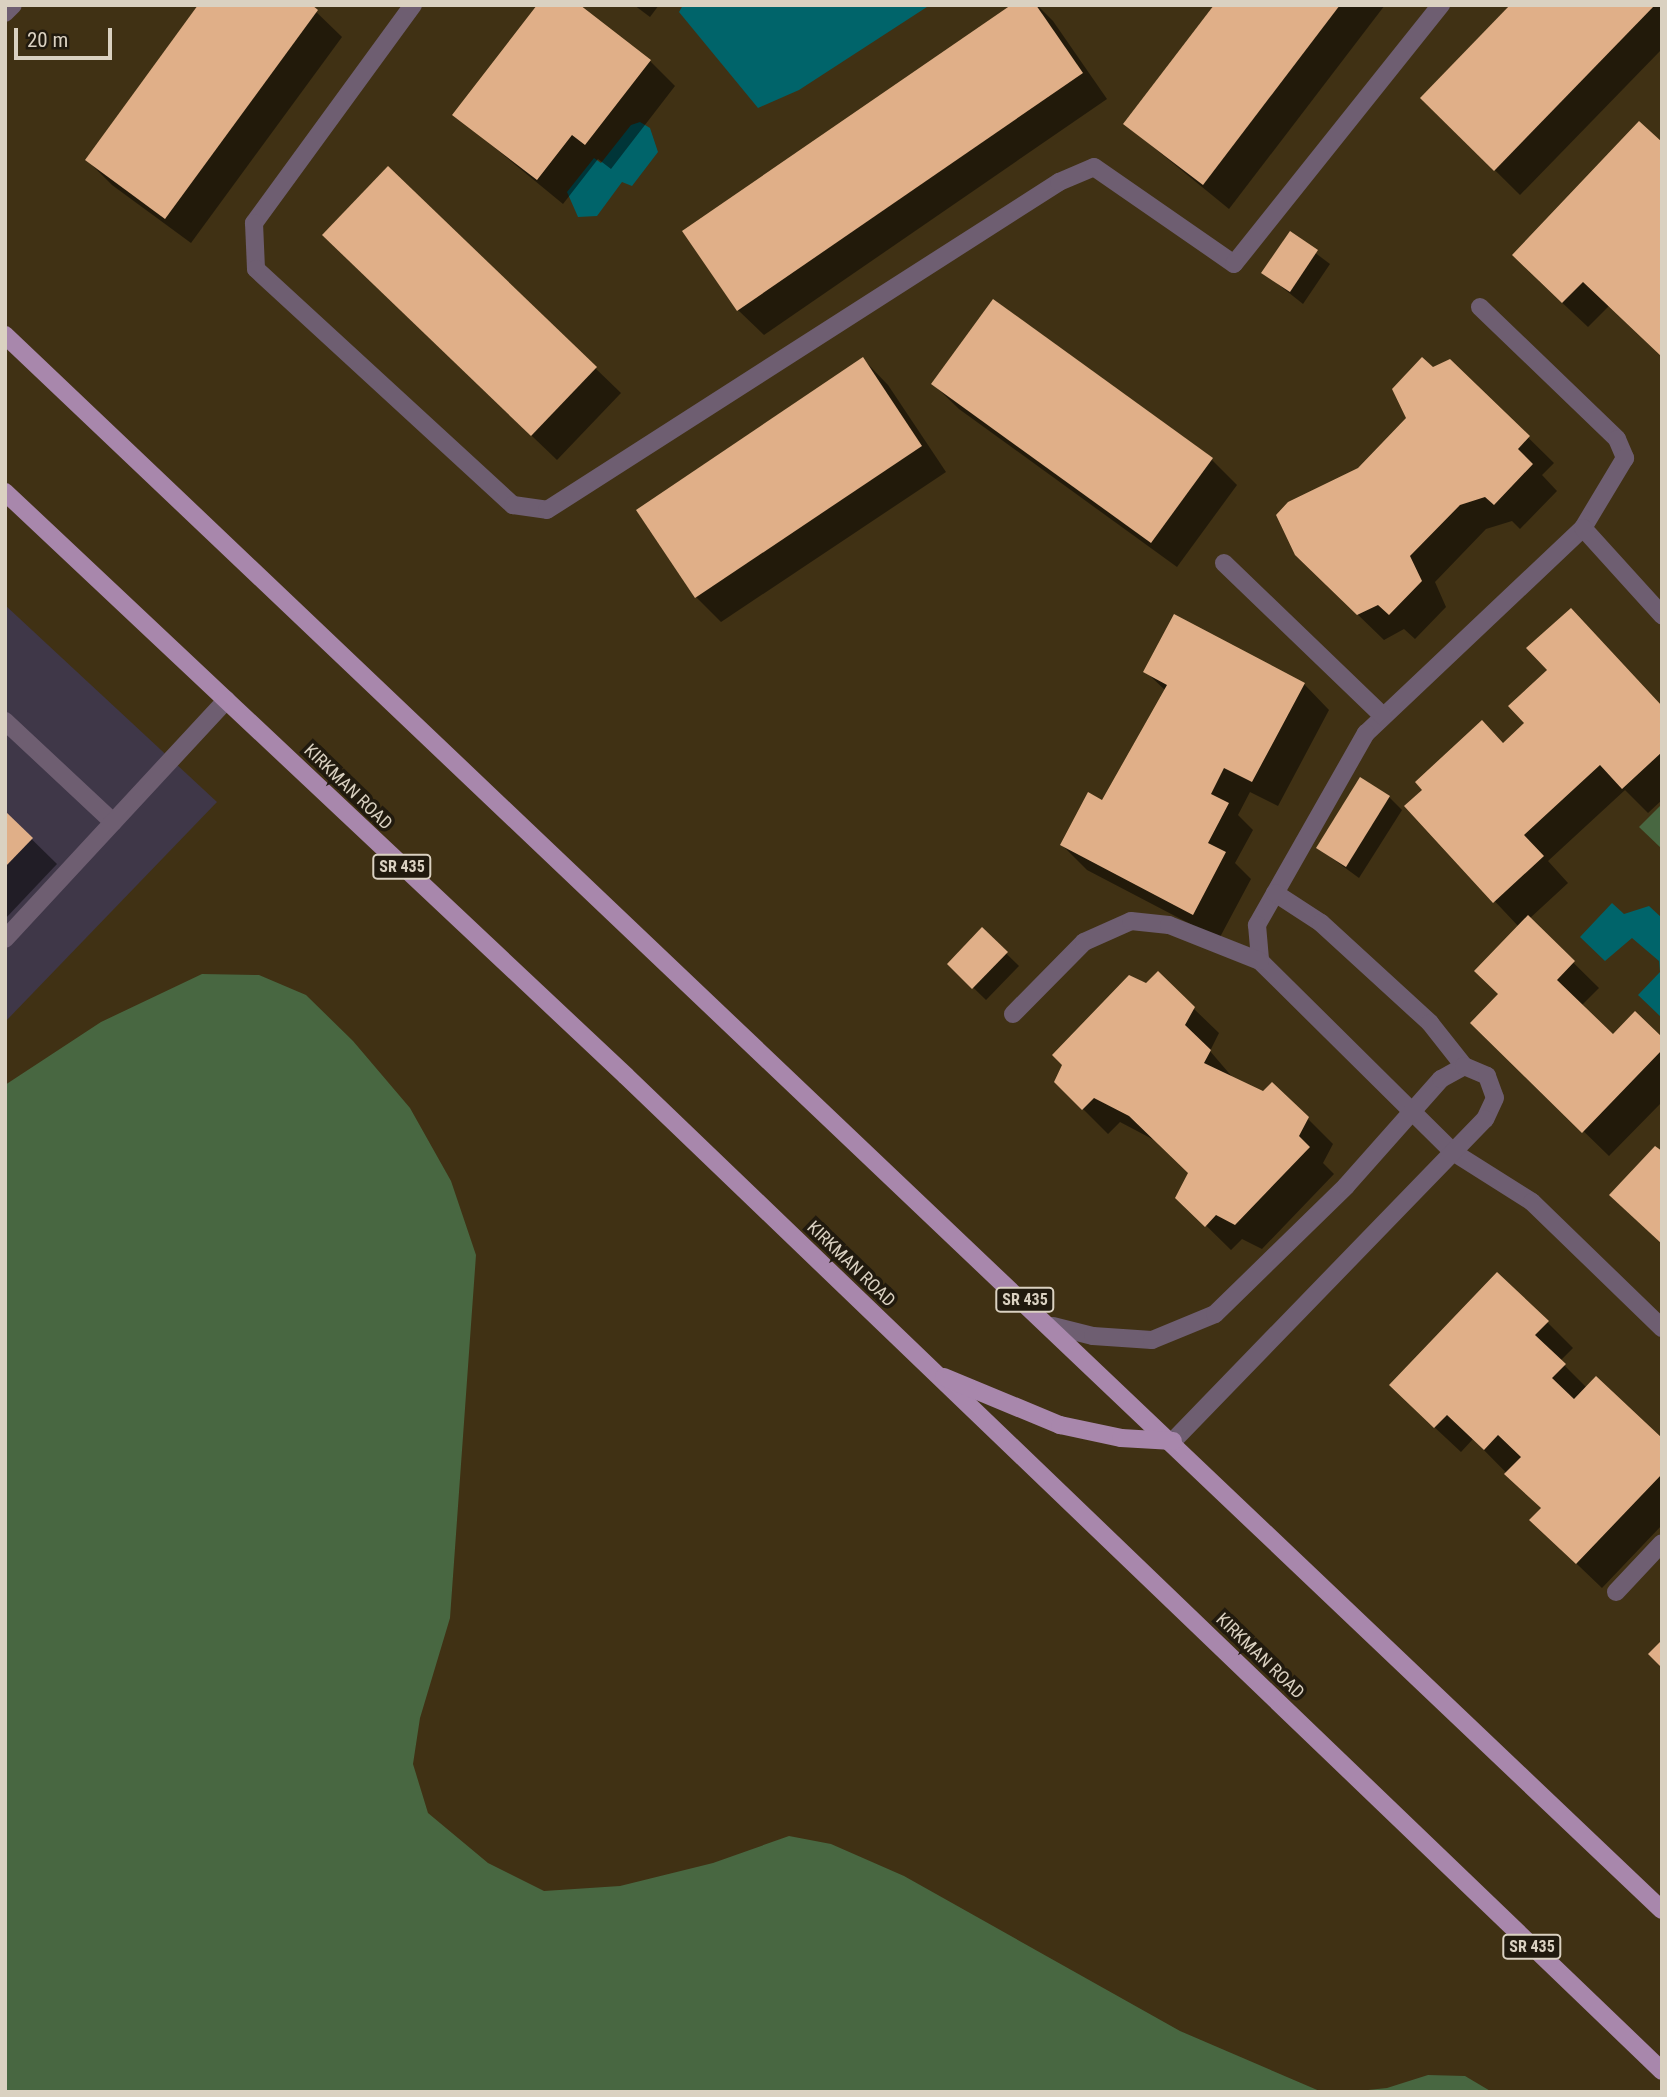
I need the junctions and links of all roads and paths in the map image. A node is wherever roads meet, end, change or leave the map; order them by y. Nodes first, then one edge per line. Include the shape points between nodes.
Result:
1 (13, 5) edge
2 (1441, 5) edge
3 (403, 9) edge
4 (5, 13) edge
5 (1480, 307) dead end
6 (5, 335) edge
7 (5, 492) edge
8 (1583, 528) junction
9 (1224, 563) dead end
10 (1662, 615) edge
11 (226, 700) junction
12 (1383, 716) junction
13 (5, 721) edge
14 (113, 822) junction
15 (1275, 893) junction
16 (5, 939) edge
17 (1260, 961) junction
18 (1013, 1014) dead end
19 (1464, 1066) junction
20 (1412, 1114) junction
21 (1453, 1152) junction
22 (1053, 1326) junction
23 (1662, 1328) edge
24 (934, 1373) junction
25 (1173, 1441) junction
26 (1662, 1543) edge
27 (1616, 1592) dead end
28 (1662, 1910) edge
29 (1662, 2071) edge

1 - 4 street
2 - 3 street via 1234,264 1094,167 1059,181 547,510 513,505 256,269 254,223
5 - 8 street via 1617,439 1625,458
6 - 22 main road, SR 435
7 - 11 main road, KIRKMAN ROAD / SR 435
8 - 10 street
8 - 12 street
9 - 12 street
11 - 14 street
11 - 24 main road, KIRKMAN ROAD / SR 435
12 - 15 street via 1366,733
13 - 14 street
14 - 16 street
15 - 17 street via 1256,925
15 - 19 street via 1341,941 1430,1023
17 - 18 street via 1169,925 1131,921 1084,942
17 - 20 street
19 - 20 street via 1441,1079
19 - 21 street via 1487,1076 1495,1098 1485,1119
20 - 21 street
20 - 22 street via 1215,1314 1152,1340 1093,1336
21 - 23 street via 1532,1202
21 - 25 street
22 - 25 main road, SR 435
24 - 25 main road via 1060,1425 1121,1438
24 - 29 main road, KIRKMAN ROAD / SR 435
25 - 28 main road, SR 435
26 - 27 street

